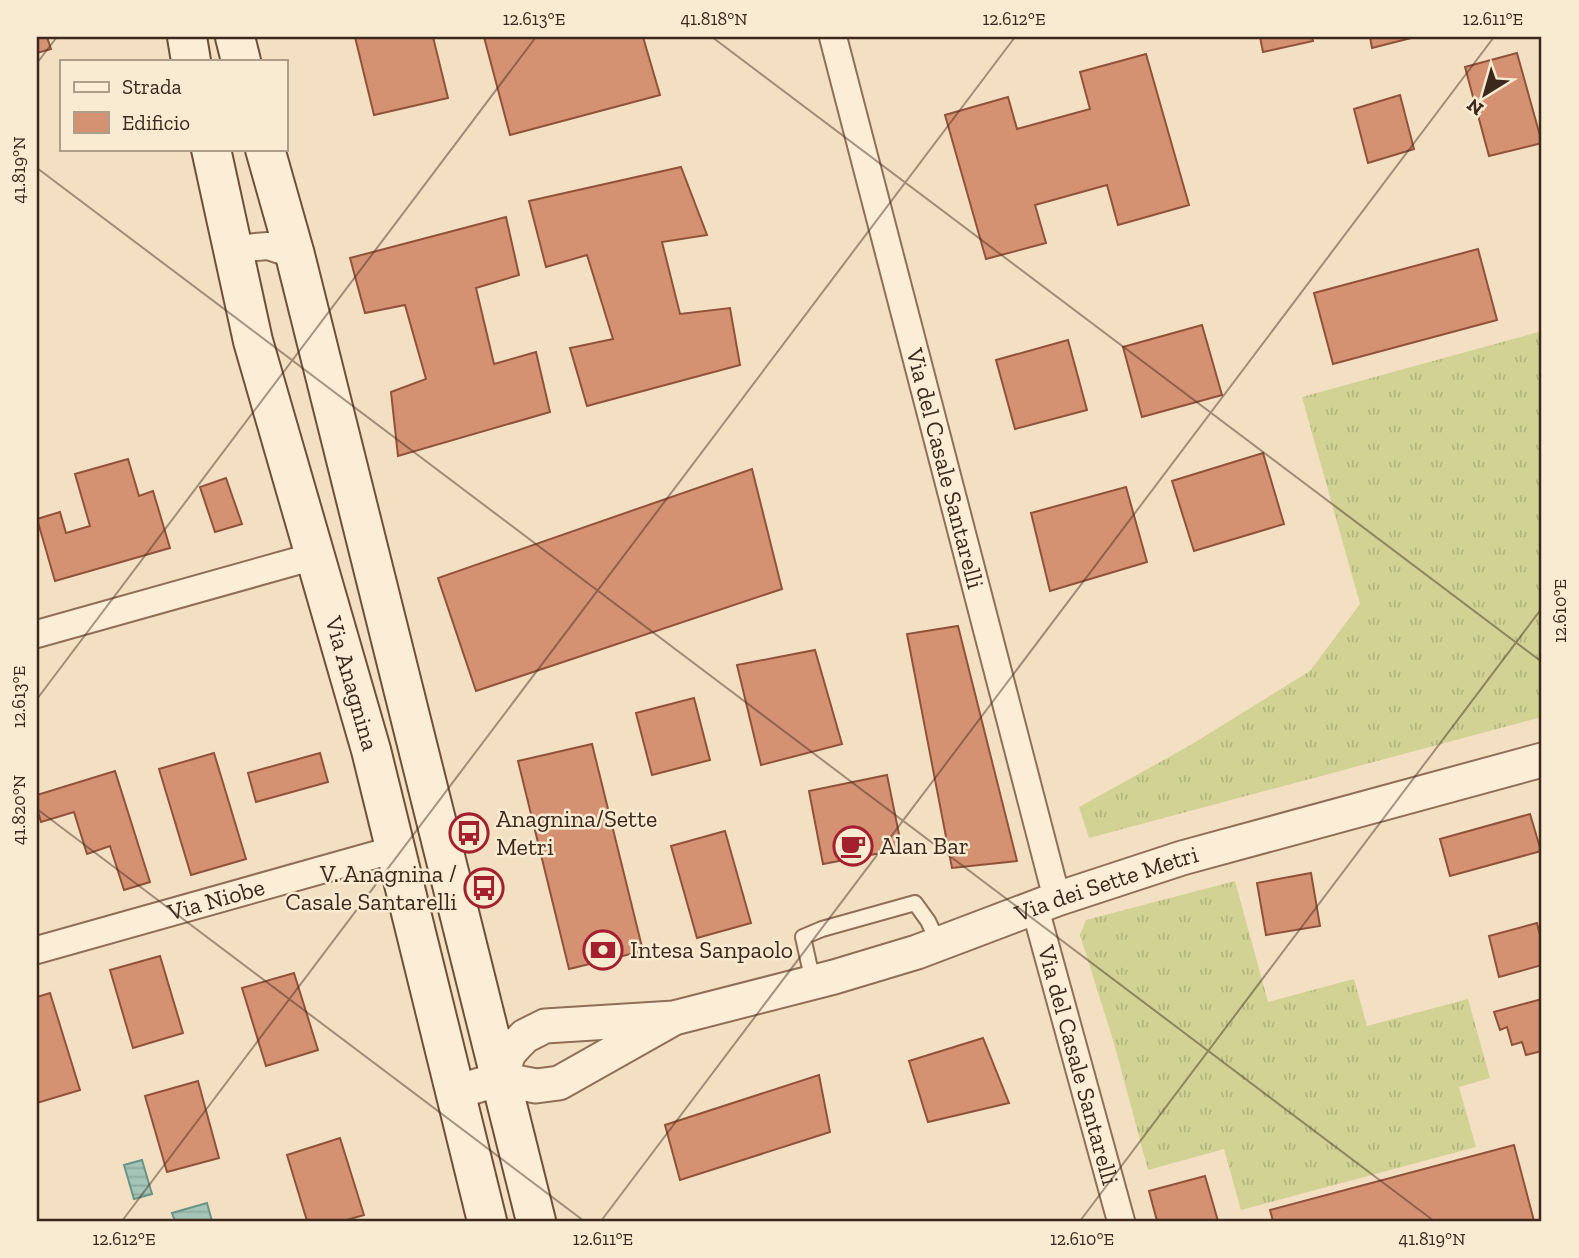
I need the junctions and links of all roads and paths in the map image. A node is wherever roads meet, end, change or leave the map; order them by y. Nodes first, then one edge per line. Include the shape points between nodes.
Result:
1 (187, 37) edge
2 (235, 37) edge
3 (833, 37) edge
4 (191, 60) edge
5 (241, 60) edge
6 (211, 150) edge
7 (265, 150) edge
8 (232, 249) junction
9 (295, 255) junction
10 (315, 556) junction
11 (37, 634) edge
12 (1542, 760) edge
13 (396, 849) junction
14 (1046, 904) junction
15 (939, 944) junction
16 (37, 950) edge
17 (813, 982) junction
18 (674, 1018) junction
19 (500, 1079) junction
20 (456, 1092) junction
21 (487, 1221) edge
22 (536, 1221) edge
23 (1121, 1221) edge

1 - 4 main road
2 - 5 main road
3 - 14 street, Via del Casale Santarelli
6 - 8 main road, Via Anagnina
7 - 9 main road, Via Anagnina
8 - 9 street via 268,246
8 - 10 main road, Via Anagnina via 262,376
9 - 19 main road, Via Anagnina
10 - 11 street
10 - 13 main road, Via Anagnina
12 - 14 street, Via dei Sette Metri via 1182,858
13 - 16 street, Via Niobe
13 - 20 main road, Via Anagnina
14 - 15 street, Via dei Sette Metri
14 - 23 street, Via del Casale Santarelli
15 - 17 street, Via dei Sette Metri
15 - 17 lane via 915,903 822,929 803,937
17 - 18 street, Via dei Sette Metri
18 - 19 street, Via dei Sette Metri via 559,1083 537,1086
18 - 19 street, Via dei Sette Metri via 545,1026 525,1036 509,1053
19 - 20 street
19 - 22 main road, Via Anagnina
20 - 21 main road, Via Anagnina

